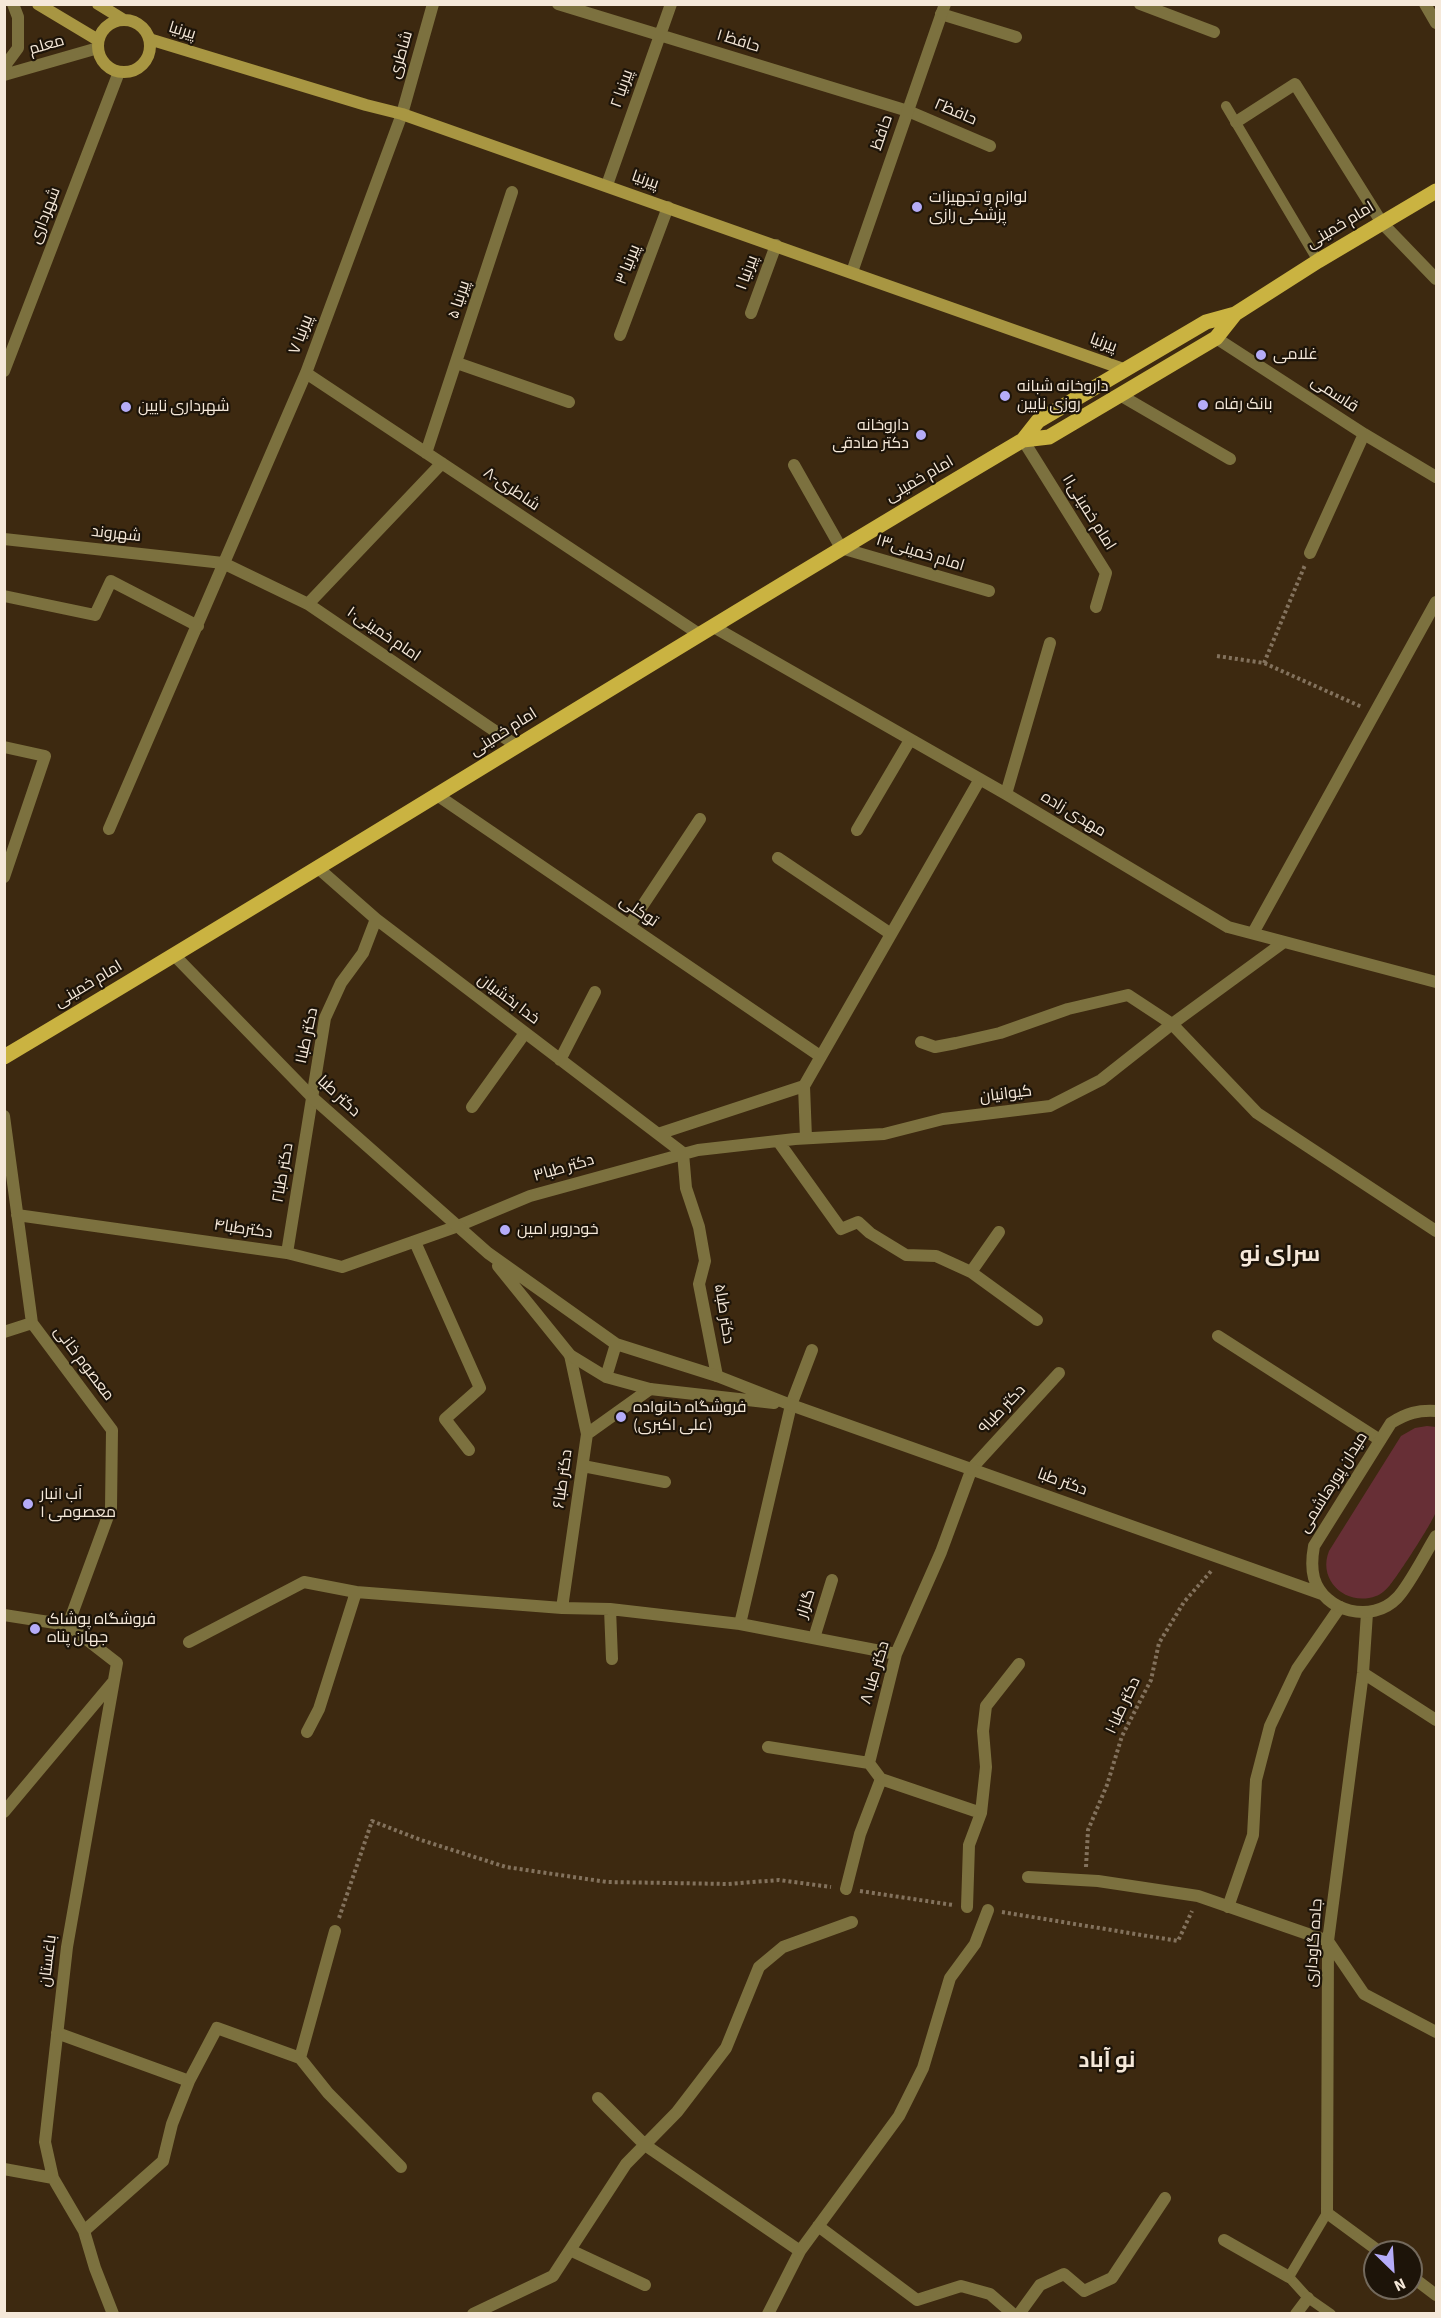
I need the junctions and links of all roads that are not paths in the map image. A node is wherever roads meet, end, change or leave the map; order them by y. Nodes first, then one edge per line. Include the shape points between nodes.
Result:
1 (13, 4) edge
2 (38, 4) edge
3 (98, 4) edge
4 (433, 4) edge
5 (558, 4) edge
6 (671, 4) edge
7 (1140, 4) edge
8 (1425, 4) edge
9 (943, 9) edge
10 (124, 20) junction
11 (1437, 23) edge
12 (1214, 33) dead end
13 (660, 35) junction
14 (1016, 37) dead end
15 (149, 39) junction
16 (98, 44) junction
17 (4, 67) edge
18 (119, 72) junction
19 (4, 75) edge
20 (1226, 106) dead end
21 (908, 111) junction
22 (402, 114) junction
23 (1236, 122) junction
24 (990, 146) dead end
25 (607, 185) junction
26 (1437, 191) edge
27 (512, 192) dead end
28 (668, 207) junction
29 (1382, 223) junction
30 (776, 245) junction
31 (1318, 261) junction
32 (852, 272) junction
33 (1437, 279) edge
34 (751, 313) dead end
35 (1235, 314) junction
36 (620, 335) dead end
37 (1216, 338) junction
38 (457, 363) junction
39 (1126, 370) junction
40 (4, 371) edge
41 (306, 373) junction
42 (1120, 395) junction
43 (569, 402) dead end
44 (1364, 434) junction
45 (1023, 440) junction
46 (426, 453) junction
47 (1230, 459) dead end
48 (442, 463) junction
49 (794, 465) dead end
50 (1437, 477) edge
51 (4, 539) edge
52 (841, 548) junction
53 (1310, 553) road end
54 (223, 563) junction
55 (989, 591) dead end
56 (4, 596) edge
57 (1437, 602) edge
58 (308, 604) junction
59 (1096, 607) dead end
60 (198, 626) junction
61 (705, 630) junction
62 (1050, 643) dead end
63 (910, 740) junction
64 (516, 746) junction
65 (4, 747) edge
66 (980, 779) junction
67 (1006, 794) junction
68 (437, 795) junction
69 (700, 819) dead end
70 (109, 829) dead end
71 (857, 830) dead end
72 (778, 858) dead end
73 (318, 868) junction
74 (4, 878) edge
75 (376, 920) junction
76 (629, 926) junction
77 (1253, 933) junction
78 (891, 934) junction
79 (1284, 942) junction
80 (175, 956) junction
81 (1437, 982) edge
82 (595, 992) dead end
83 (1172, 1024) junction
84 (525, 1034) junction
85 (921, 1042) dead end
86 (4, 1056) edge
87 (820, 1056) junction
88 (560, 1060) junction
89 (804, 1086) junction
90 (314, 1098) junction
91 (472, 1107) dead end
92 (4, 1116) edge
93 (658, 1134) junction
94 (806, 1138) junction
95 (778, 1141) junction
96 (683, 1154) junction
97 (17, 1215) junction
98 (458, 1226) junction
99 (1437, 1231) edge
100 (999, 1232) dead end
101 (415, 1242) junction
102 (287, 1253) junction
103 (488, 1253) junction
104 (971, 1272) junction
105 (1037, 1320) dead end
106 (32, 1323) junction
107 (4, 1332) edge
108 (1218, 1336) dead end
109 (616, 1344) junction
110 (812, 1350) dead end
111 (570, 1355) junction
112 (1059, 1373) dead end
113 (717, 1376) junction
114 (606, 1377) junction
115 (650, 1389) junction
116 (790, 1405) junction
117 (1437, 1411) edge
118 (587, 1434) junction
119 (1380, 1440) junction
120 (469, 1450) dead end
121 (583, 1466) junction
122 (972, 1468) junction
123 (665, 1482) dead end
124 (1437, 1536) edge
125 (832, 1580) dead end
126 (356, 1592) junction
127 (1322, 1594) junction
128 (1340, 1607) junction
129 (562, 1608) junction
130 (610, 1609) junction
131 (1367, 1612) junction
132 (4, 1615) edge
133 (740, 1624) junction
134 (68, 1625) junction
135 (814, 1638) junction
136 (189, 1642) dead end
137 (897, 1654) junction
138 (612, 1659) dead end
139 (1019, 1664) dead end
140 (1363, 1673) junction
141 (114, 1681) junction
142 (1437, 1720) edge
143 (307, 1732) dead end
144 (768, 1747) dead end
145 (869, 1763) junction
146 (881, 1779) junction
147 (4, 1812) edge
148 (981, 1814) junction
149 (1028, 1877) dead end
150 (846, 1889) road end
151 (967, 1907) road end
152 (1228, 1907) junction
153 (988, 1910) road end
154 (852, 1922) dead end
155 (335, 1931) road end
156 (1328, 1941) junction
157 (1437, 2032) edge
158 (57, 2033) junction
159 (300, 2058) junction
160 (189, 2081) junction
161 (598, 2098) dead end
162 (645, 2145) junction
163 (401, 2167) dead end
164 (4, 2169) edge
165 (53, 2178) junction
166 (1165, 2199) dead end
167 (1328, 2213) junction
168 (818, 2226) junction
169 (84, 2231) junction
170 (1224, 2240) dead end
171 (1364, 2240) edge
172 (570, 2250) junction
173 (800, 2251) junction
174 (1289, 2277) junction
175 (645, 2285) dead end
176 (1423, 2285) edge
177 (1437, 2295) edge
178 (1308, 2298) junction
179 (113, 2313) edge
180 (473, 2313) edge
181 (768, 2313) edge
182 (1013, 2313) edge
183 (1019, 2313) edge
184 (1296, 2313) edge
185 (1331, 2313) edge

1 - 17 street via 18,17 18,48
2 - 16 main road
3 - 10 main road
4 - 22 street, شاطری
5 - 13 street, حافظ ۱
6 - 13 street, پیرنیا ۲
7 - 12 street
8 - 11 street
9 - 14 street
9 - 21 street, حافظ
10 - 15 main road via 140,25
10 - 16 main road via 108,26
13 - 21 street, حافظ ۱
13 - 25 street, پیرنیا ۲
15 - 18 main road via 148,57 143,64
15 - 22 main road, پیرنیا
16 - 18 main road via 104,63
16 - 19 street, معلم
18 - 40 street, شهرداری
20 - 23 lane
21 - 24 street, حافظ۲
21 - 32 street, حافظ
22 - 25 main road, پیرنیا
22 - 41 street, پیرنیا ۷
23 - 29 street via 1295,84
23 - 31 lane
25 - 28 main road, پیرنیا
26 - 29 main road, امام خمینی
27 - 38 street, پیرنیا ۵
28 - 30 main road, پیرنیا
28 - 36 street, پیرنیا ۳
29 - 31 main road, امام خمینی
29 - 33 street
30 - 32 main road, پیرنیا
30 - 34 street, پیرنیا ۱
31 - 35 main road, امام خمینی
32 - 39 main road, پیرنیا
35 - 37 main road, امام خمینی
35 - 39 main road, امام خمینی via 1206,322
37 - 42 main road, امام خمینی
37 - 44 street, قاسمی
38 - 43 street
38 - 46 street, پیرنیا ۵
39 - 45 main road, امام خمینی via 1038,421
41 - 46 street, ۸-شاطری
41 - 54 street, پیرنیا ۷
42 - 45 main road, امام خمینی via 1049,437
42 - 47 street
44 - 50 street, قاسمی
44 - 53 street
45 - 52 main road, امام خمینی
45 - 59 street, امام خمینی۱۱ via 1106,573
46 - 48 street, ۸-شاطری
48 - 58 street
48 - 61 street, ۸-شاطری
49 - 52 street
51 - 54 street, شهروند
52 - 55 street, امام خمینی۱۳
52 - 61 main road, امام خمینی
54 - 58 street, امام خمینی۱۰
54 - 60 street, پیرنیا ۷
56 - 60 street via 95,615 111,581
57 - 77 street
58 - 64 street, امام خمینی۱۰
60 - 70 street, پیرنیا ۷
61 - 63 street, مهدی زاده
61 - 64 main road, امام خمینی
62 - 67 street
63 - 66 street, مهدی زاده
63 - 71 street
64 - 68 main road, امام خمینی
65 - 74 street via 45,756
66 - 67 street, مهدی زاده
66 - 78 street
67 - 77 street, مهدی زاده via 1228,927
68 - 73 main road, امام خمینی
68 - 76 street, توکلی
69 - 76 street
72 - 78 street
73 - 75 street, خدا بخشیان
73 - 80 main road, امام خمینی
75 - 84 street, خدا بخشیان
75 - 90 street, دکتر طبا۱ via 363,953 341,983 325,1018
76 - 87 street, توکلی
77 - 79 street, مهدی زاده
78 - 87 street
79 - 81 street, مهدی زاده
79 - 83 street, کیوانیان
80 - 86 main road, امام خمینی
80 - 90 street, دکتر طبا
82 - 88 street
83 - 85 street via 1128,995 956,1043 935,1047
83 - 94 street, کیوانیان via 1101,1080 1050,1106 943,1119 884,1134
83 - 99 street via 1257,1113
84 - 88 street, خدا بخشیان
84 - 91 street
87 - 89 street
88 - 93 street, خدا بخشیان
89 - 93 street
89 - 94 street
90 - 98 street, دکتر طبا
90 - 102 street, دکتر طبا۲
92 - 97 street, معصوم خانی
93 - 96 street, خدا بخشیان
94 - 95 street, کیوانیان
95 - 96 street, کیوانیان
95 - 104 street via 841,1229 858,1222 906,1255 936,1256
96 - 98 street, دکتر طبا۳ via 530,1196
96 - 113 street, دکتر طبا۵ via 686,1188 705,1261 699,1284
97 - 102 street, دکترطبا۴
97 - 106 street, معصوم خانی
98 - 101 street, دکترطبا۴
98 - 103 street, دکتر طبا
100 - 104 street
101 - 102 street, دکترطبا۴ via 342,1267
101 - 120 street via 480,1388 445,1419
103 - 109 street, دکتر طبا
103 - 111 street, دکتر طبا
104 - 105 street
106 - 107 street
106 - 134 street, معصوم خانی via 112,1430 111,1508
108 - 119 street
109 - 113 street, دکتر طبا
109 - 114 street
110 - 116 street
111 - 114 street, دکتر طبا
111 - 118 street, دکتر طبا۶
112 - 122 street, دکتر طبا۹
113 - 116 street, دکتر طبا
114 - 115 street, دکتر طبا
115 - 116 street, دکتر طبا
115 - 118 street
116 - 122 street, دکتر طبا
116 - 133 street
117 - 119 street, میدان پورهاشمی via 1405,1414 1391,1423
118 - 121 street, دکتر طبا۶
119 - 127 street, میدان پورهاشمی via 1314,1546 1311,1563
121 - 123 street
121 - 129 street, دکتر طبا۶
122 - 127 street, دکتر طبا
122 - 137 street, دکتر طبا ۸
124 - 131 street via 1397,1598 1383,1608
125 - 135 street, گلزار
126 - 129 street
126 - 136 street via 304,1582
126 - 143 street
127 - 128 street
128 - 131 street via 1350,1612
128 - 152 street via 1297,1669 1270,1726 1256,1780 1253,1835
129 - 130 street
130 - 133 street
130 - 138 street
131 - 140 street, جاده گاوداری
132 - 134 street
133 - 135 street
134 - 141 street, باغستان via 117,1663
135 - 137 street
137 - 145 street, دکتر طبا ۸
139 - 148 street via 986,1706
140 - 142 street
140 - 156 street, جاده گاوداری
141 - 147 street
141 - 158 street, باغستان via 67,1947
144 - 145 street
145 - 146 street
146 - 148 street
146 - 150 street via 860,1834
148 - 151 street via 969,1845
149 - 152 street via 1085,1880 1198,1896
152 - 156 street
153 - 168 street via 975,1944 950,1978 923,2068 898,2116
154 - 162 street via 783,1947 759,1967 726,2048 677,2112
155 - 159 street
156 - 157 street via 1364,1994
156 - 167 street, جاده گاوداری
158 - 160 street
158 - 165 street, باغستان via 45,2142
159 - 160 street via 217,2028
159 - 163 street via 328,2093
160 - 169 street via 163,2161
161 - 162 street
162 - 172 street via 626,2163
162 - 173 street
164 - 165 street
165 - 169 street, باغستان
166 - 183 street via 1112,2278 1084,2291 1064,2274 1040,2285
167 - 171 street
167 - 174 lane
168 - 173 street
168 - 182 street via 917,2300 961,2286 990,2294
169 - 179 street, باغستان
170 - 174 street
172 - 175 street
172 - 180 street via 553,2276
173 - 181 street
174 - 178 lane
176 - 177 street
178 - 184 street
178 - 185 lane

